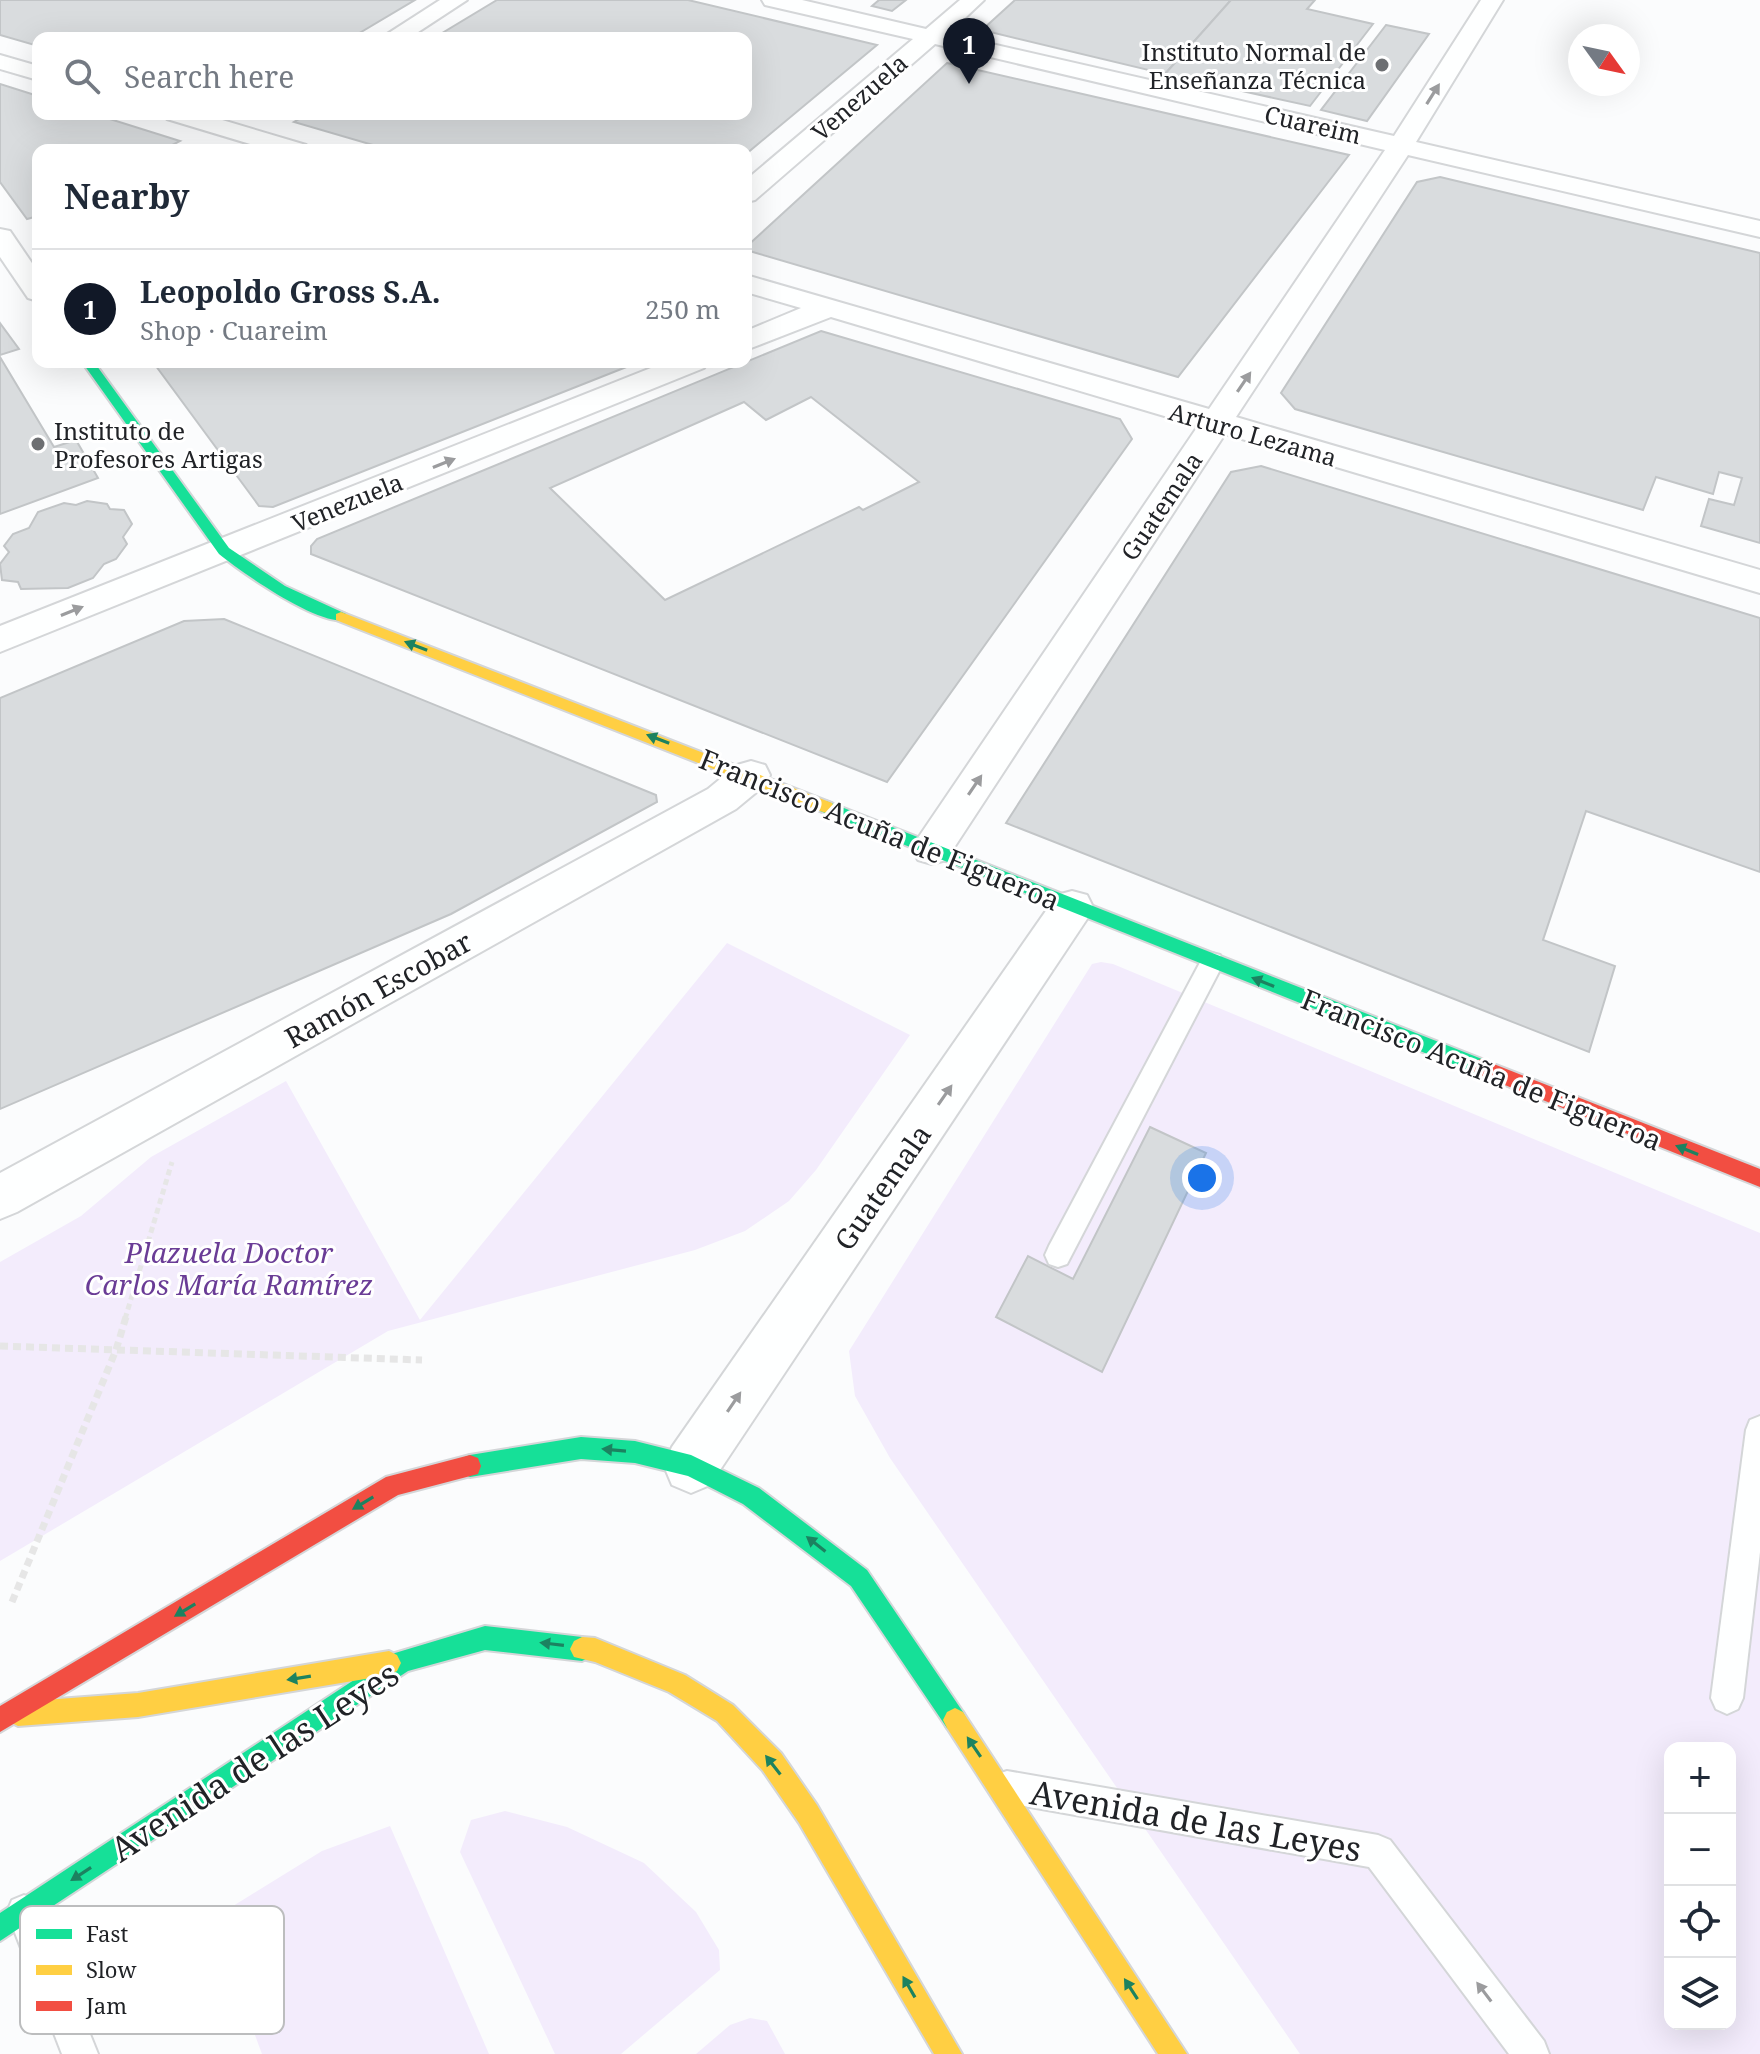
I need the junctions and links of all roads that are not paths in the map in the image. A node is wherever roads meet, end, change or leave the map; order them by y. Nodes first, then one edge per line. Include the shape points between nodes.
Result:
1 (456, 0) edge
2 (773, 0) edge
3 (973, 0) edge
4 (1492, 0) edge
5 (403, 32) edge
6 (930, 36) junction
7 (0, 62) edge
8 (32, 71) edge
9 (197, 120) edge
10 (258, 120) edge
11 (238, 132) junction
12 (219, 144) edge
13 (277, 144) edge
14 (1402, 144) junction
15 (752, 189) edge
16 (1760, 229) edge
17 (0, 237) edge
18 (20, 268) edge
19 (752, 285) edge
20 (828, 308) junction
21 (752, 339) edge
22 (92, 368) edge
23 (678, 368) edge
24 (1217, 423) junction
25 (224, 551) junction
26 (1760, 582) edge
27 (0, 640) edge
28 (751, 775) junction
29 (932, 849) junction
30 (1072, 907) junction
31 (1212, 962) junction
32 (1760, 1178) edge
33 (0, 1197) edge
34 (1058, 1255) dead end
35 (1760, 1430) edge
36 (691, 1466) junction
37 (403, 1661) junction
38 (1727, 1698) dead end
39 (4, 1717) edge
40 (1000, 1786) junction
41 (33, 1906) edge
42 (70, 2034) edge
43 (80, 2054) edge
44 (949, 2054) edge
45 (1174, 2054) edge
46 (1531, 2054) edge

1 - 5 street
2 - 6 street, Cuareim
3 - 6 street, Venezuela
14 -> 4 street, Guatemala
6 - 14 street, Cuareim
6 - 15 street, Venezuela
7 - 8 street
9 - 11 street
10 - 11 street
11 - 12 street
11 - 13 street
14 - 16 street, Cuareim
24 -> 14 street, Guatemala
17 - 18 street
19 - 20 street, Arturo Lezama
20 - 21 street
20 - 24 street, Arturo Lezama
22 - 25 street, Francisco Acuña de Figueroa
25 -> 23 street, Venezuela
24 - 26 street, Arturo Lezama
29 -> 24 street, Guatemala
27 -> 25 street, Venezuela
28 -> 25 street, Francisco Acuña de Figueroa via 302,602
28 - 29 street, Francisco Acuña de Figueroa
28 - 33 street, Ramón Escobar via 722,799
29 - 30 street, Francisco Acuña de Figueroa
30 - 31 street, Francisco Acuña de Figueroa
36 -> 30 street, Guatemala
32 -> 31 street, Francisco Acuña de Figueroa
31 - 34 lane
35 - 38 lane
36 -> 39 street, Avenida de las Leyes via 635,1452 581,1448 499,1459 394,1485
40 -> 36 street, Avenida de las Leyes via 859,1578 751,1496
37 -> 39 street via 138,1705
37 -> 41 street, Avenida de las Leyes
44 -> 37 street, Avenida de las Leyes via 808,1814 772,1762 725,1713 677,1683 595,1650 485,1638
45 -> 40 street, Avenida de las Leyes
46 -> 40 lane, Avenida de las Leyes via 1378,1852
42 - 43 lane

